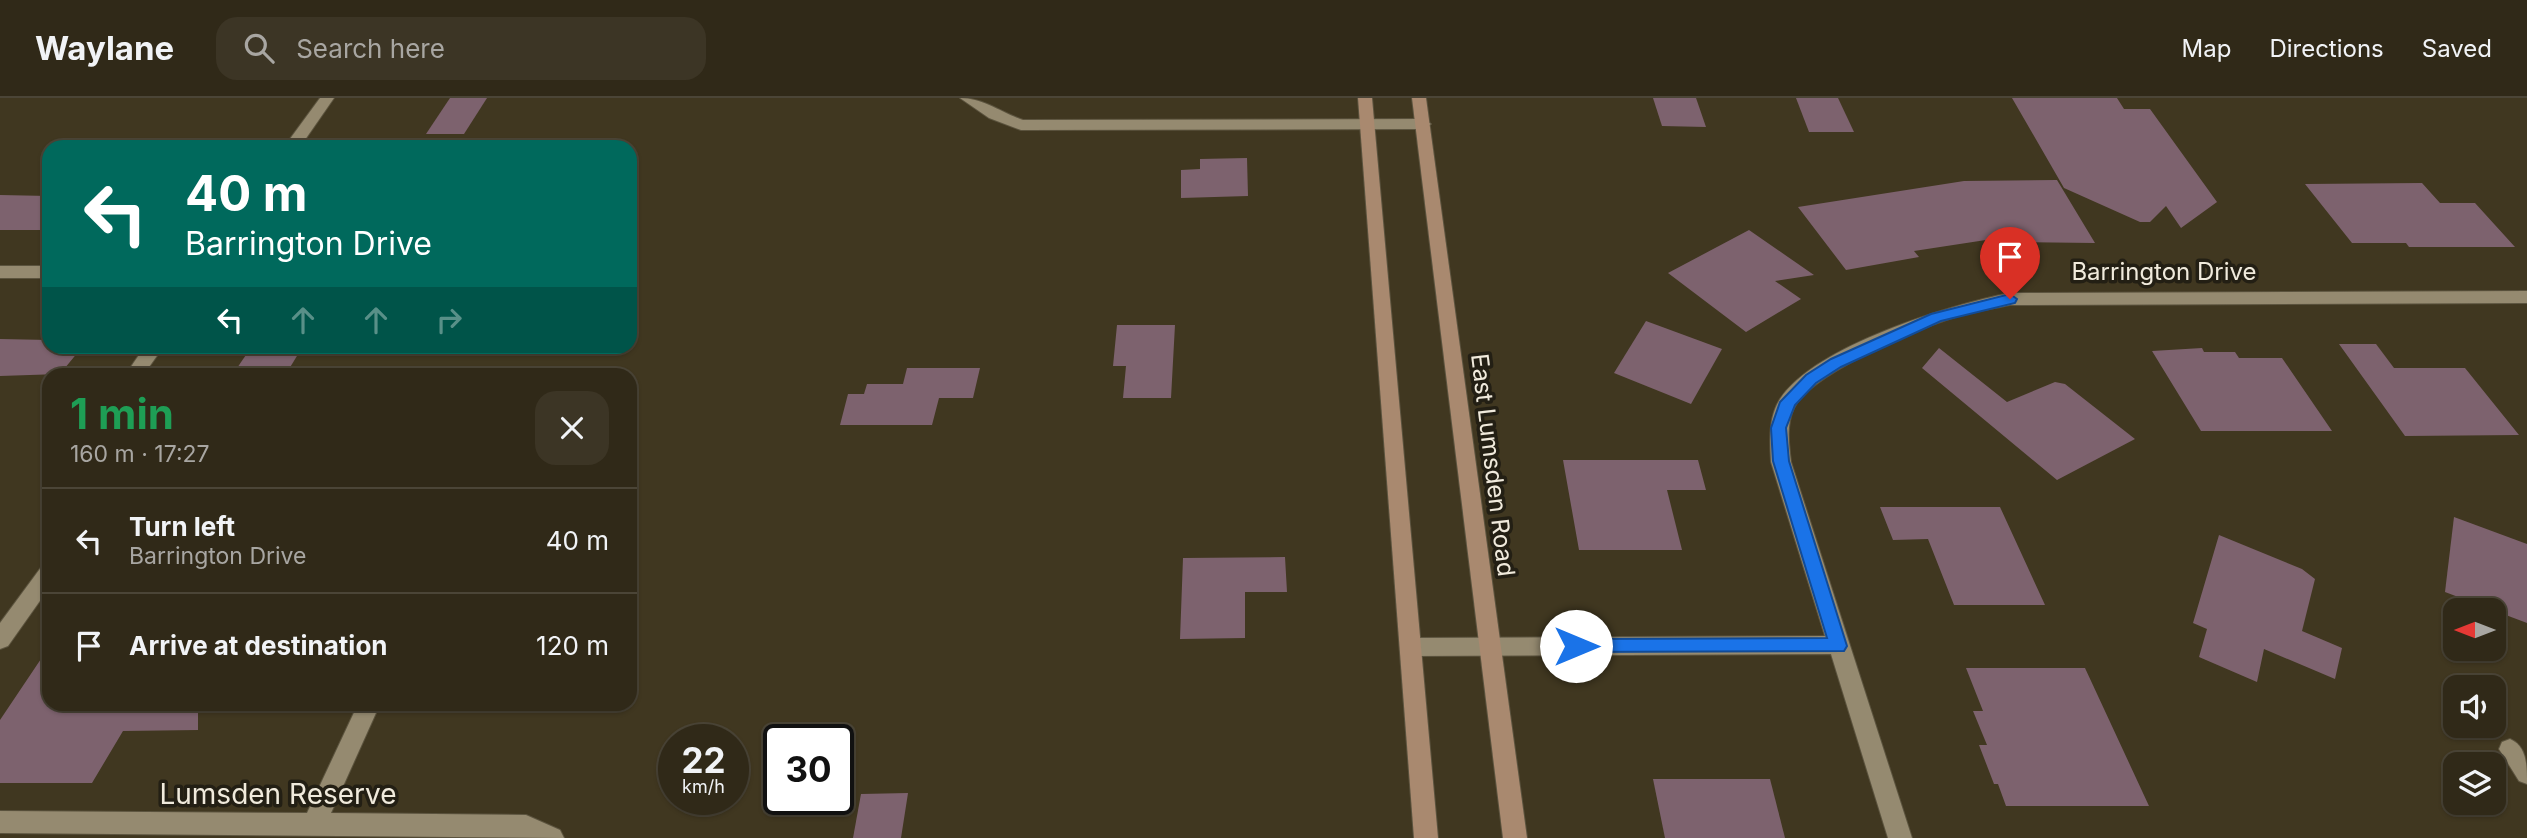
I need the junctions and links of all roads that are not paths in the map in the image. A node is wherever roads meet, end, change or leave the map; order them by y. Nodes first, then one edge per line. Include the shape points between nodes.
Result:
1 (327, 98) edge
2 (967, 98) edge
3 (1366, 111) edge
4 (1421, 111) edge
5 (297, 140) edge
6 (0, 272) edge
7 (42, 272) edge
8 (2527, 297) edge
9 (42, 582) edge
10 (0, 640) edge
11 (1411, 646) junction
12 (1490, 646) junction
13 (1838, 646) junction
14 (366, 711) edge
15 (2510, 749) dead end
16 (2527, 774) edge
17 (0, 822) edge
18 (314, 824) junction
19 (552, 838) edge
20 (1426, 838) edge
21 (1515, 838) edge
22 (1900, 838) edge

1 - 5 street
2 - 3 street via 1021,125
3 - 4 street
3 - 11 main road
4 - 12 main road, East Lumsden Road
6 - 7 street
8 - 13 street, Barrington Drive via 2010,299 1936,317 1836,363 1788,402 1779,428 1781,461
9 - 10 street
11 - 12 street
11 - 20 main road
12 - 13 street
12 - 21 main road, East Lumsden Road
13 - 22 street, Barrington Drive
14 - 18 street
15 - 16 street
17 - 18 street, Lumsden Reserve
18 - 19 street, Lumsden Reserve via 526,827

